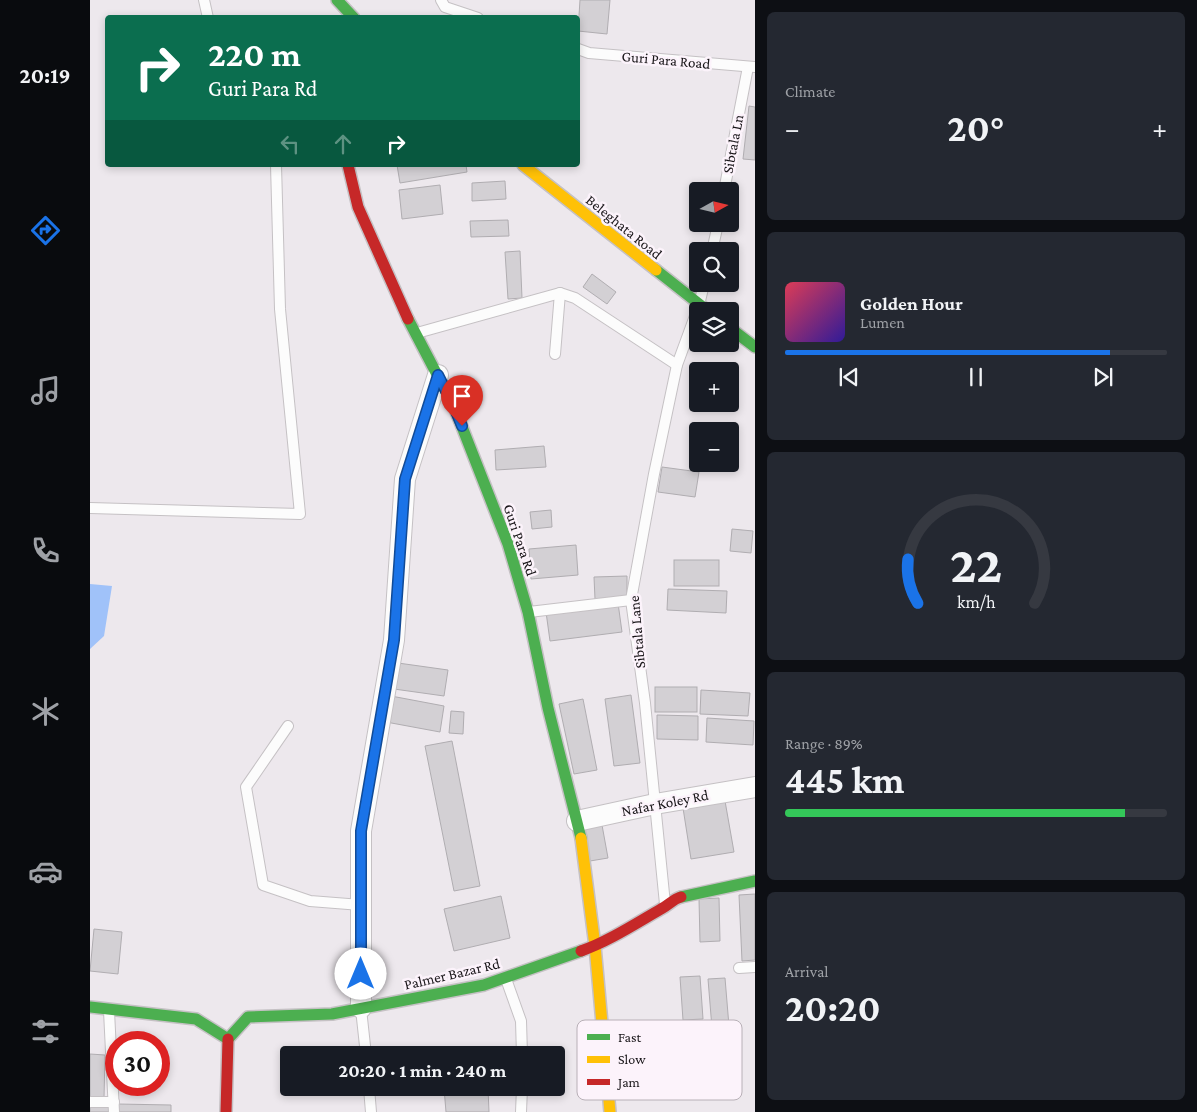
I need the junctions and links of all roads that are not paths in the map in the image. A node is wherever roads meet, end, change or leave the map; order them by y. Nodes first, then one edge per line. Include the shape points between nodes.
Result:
1 (204, 0) edge
2 (337, 0) edge
3 (441, 0) edge
4 (207, 15) edge
5 (335, 15) edge
6 (351, 15) edge
7 (469, 15) edge
8 (580, 50) edge
9 (751, 67) edge
10 (276, 167) edge
11 (348, 167) edge
12 (526, 167) edge
13 (726, 182) edge
14 (560, 293) junction
15 (696, 302) edge
16 (416, 334) junction
17 (739, 335) edge
18 (689, 340) edge
19 (754, 347) edge
20 (555, 354) dead end
21 (677, 365) junction
22 (438, 375) junction
23 (90, 508) edge
24 (631, 600) junction
25 (528, 612) junction
26 (288, 726) dead end
27 (754, 787) edge
28 (655, 804) junction
29 (577, 822) junction
30 (754, 881) edge
31 (361, 905) junction
32 (665, 907) junction
33 (595, 946) junction
34 (754, 967) edge
35 (739, 968) dead end
36 (506, 977) junction
37 (90, 1007) edge
38 (109, 1008) junction
39 (361, 1008) junction
40 (602, 1020) edge
41 (228, 1040) junction
42 (365, 1046) edge
43 (522, 1046) edge
44 (370, 1096) edge
45 (522, 1096) edge
46 (90, 1102) edge
47 (114, 1107) edge
48 (226, 1112) edge
49 (371, 1112) edge
50 (521, 1112) edge

1 - 4 lane
2 - 5 main road
2 - 6 main road
3 - 7 lane via 445,7
8 - 9 lane, Guri Para Road
9 - 13 lane, Sibtala Ln
10 - 23 lane via 280,309 300,514
11 - 16 main road, Guri Para Rd via 358,207
12 - 15 main road, Beleghata Road
14 - 16 lane
14 - 20 lane
14 - 21 lane via 575,298
16 - 22 main road, Guri Para Rd
17 - 19 main road
18 - 21 lane, Sibtala Lane
21 - 24 lane, Sibtala Lane
22 - 25 main road, Guri Para Rd via 455,409 508,544
22 - 31 street via 405,479 394,640 361,831
24 - 25 lane
24 - 28 lane, Sibtala Lane
25 - 29 main road, Guri Para Rd
26 - 31 lane via 246,787 263,885 310,902
27 - 28 street, Nafar Koley Rd
28 - 29 street, Nafar Koley Rd
28 - 32 lane, Sibtala Lane
29 - 33 main road, Guri Para Rd
30 - 32 main road, Palmer Bazar Rd via 675,898
31 - 39 street
32 - 33 main road, Palmer Bazar Rd
33 - 36 main road, Palmer Bazar Rd
33 - 40 main road, Guri Para Rd
34 - 35 lane
36 - 39 main road, Palmer Bazar Rd via 484,985
36 - 43 lane via 521,1021
37 - 38 main road
38 - 41 main road via 196,1019
38 - 47 lane
39 - 41 main road, Palmer Bazar Rd via 332,1014 248,1017
39 - 42 lane
41 - 48 main road
44 - 49 lane
45 - 50 lane
46 - 47 lane

